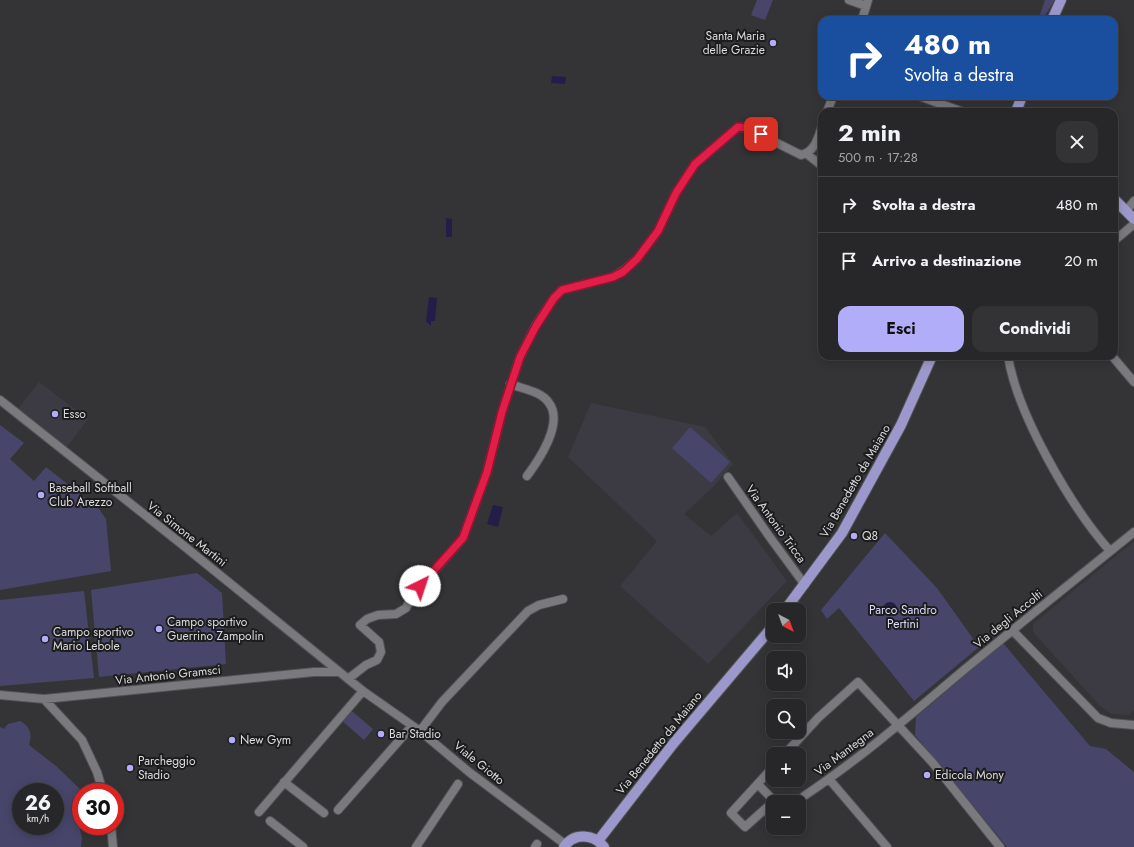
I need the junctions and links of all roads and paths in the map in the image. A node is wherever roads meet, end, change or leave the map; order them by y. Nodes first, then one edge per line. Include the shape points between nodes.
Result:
1 (849, 0) edge
2 (1061, 0) edge
3 (867, 3) edge
4 (863, 16) edge
5 (1054, 16) edge
6 (930, 100) edge
7 (952, 108) edge
8 (818, 137) edge
9 (807, 154) junction
10 (818, 163) edge
11 (1134, 201) edge
12 (1118, 203) edge
13 (1126, 211) junction
14 (1134, 219) edge
15 (1134, 224) edge
16 (1118, 237) edge
17 (930, 360) edge
18 (1009, 360) edge
19 (1115, 360) edge
20 (1134, 382) edge
21 (510, 384) junction
22 (0, 400) edge
23 (527, 476) dead end
24 (728, 477) dead end
25 (1134, 532) edge
26 (1110, 551) junction
27 (805, 584) junction
28 (563, 599) dead end
29 (790, 603) edge
30 (1012, 630) junction
31 (766, 634) edge
32 (339, 672) junction
33 (348, 679) junction
34 (363, 691) junction
35 (0, 695) edge
36 (44, 699) junction
37 (1134, 725) edge
38 (412, 726) junction
39 (899, 726) junction
40 (420, 731) junction
41 (791, 747) edge
42 (766, 775) edge
43 (828, 779) junction
44 (284, 782) junction
45 (100, 783) edge
46 (458, 784) dead end
47 (758, 784) junction
48 (805, 795) edge
49 (338, 810) dead end
50 (259, 812) dead end
51 (324, 813) dead end
52 (270, 821) dead end
53 (112, 835) edge
54 (601, 844) edge
55 (565, 846) edge
56 (113, 847) edge
57 (303, 847) edge
58 (416, 847) edge
59 (887, 847) edge
60 (1000, 847) edge

1 - 3 street
2 - 5 main road
3 - 4 street
6 - 7 street
8 - 9 street via 814,148
9 - 10 street
9 - 21 street via 801,155 747,128 738,127 695,164 676,193 658,231 637,259 613,277 562,290 554,298 520,357
11 - 13 street
12 - 13 main road
13 - 14 main road
15 - 16 street
17 - 27 main road, Via Benedetto da Maiano via 874,477 842,533
18 - 26 street via 1011,374 1033,430 1072,501
19 - 20 street
21 - 23 street via 538,394 549,402 554,415 544,451
21 - 33 street via 487,472 463,538 412,596 406,608 396,614 378,615 367,619 360,625 379,642 381,652 377,660
22 - 32 street, Via Simone Martini
24 - 27 street, Via Antonio Tricca
25 - 26 street, Via degli Accolti
26 - 30 street, Via degli Accolti
27 - 29 main road, Via Benedetto da Maiano
28 - 40 street via 539,604 528,611 442,702
30 - 37 street via 1093,713 1111,723
30 - 39 street, Via degli Accolti
31 - 54 main road, Via Benedetto da Maiano via 668,750
32 - 33 street, Viale Giotto
32 - 36 street, Via Antonio Gramsci via 314,672
33 - 34 street, Viale Giotto
34 - 38 street, Viale Giotto
34 - 44 street
35 - 36 street, Via Antonio Gramsci
36 - 45 street via 82,740
38 - 40 street, Viale Giotto
38 - 49 street
39 - 41 street via 858,682 818,718
39 - 43 street, Via Mantegna
39 - 60 street via 932,762
40 - 55 street, Viale Giotto
42 - 47 street
43 - 48 street, Via Mantegna
43 - 59 street
44 - 50 street
44 - 51 street
46 - 58 street
47 - 47 street via 731,813 745,827 774,801
52 - 57 street
53 - 56 street
54 - 55 main road via 592,837 578,837

